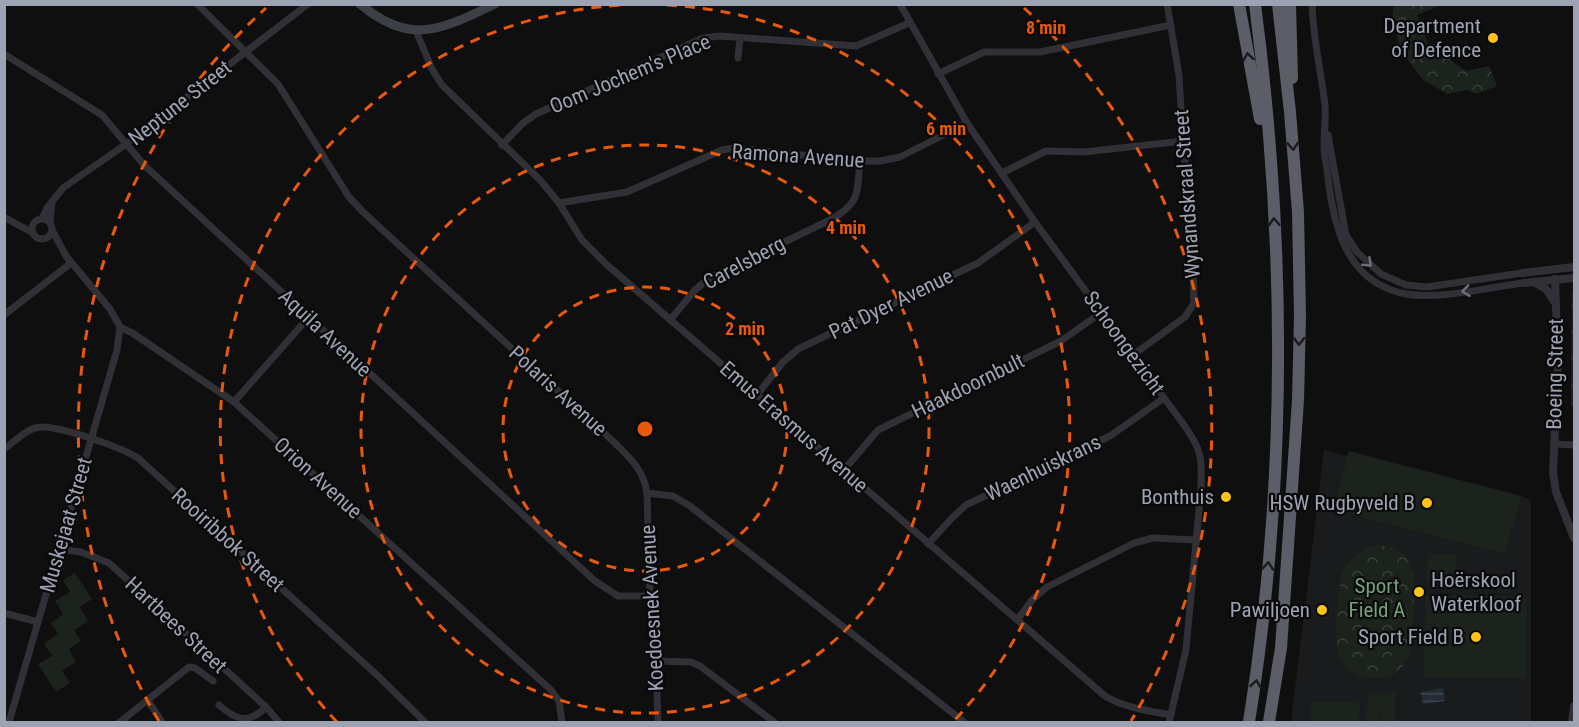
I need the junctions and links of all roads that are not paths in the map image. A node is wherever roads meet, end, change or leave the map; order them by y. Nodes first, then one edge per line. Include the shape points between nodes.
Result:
1 (197, 4) edge
2 (309, 4) edge
3 (360, 4) edge
4 (495, 4) edge
5 (900, 4) edge
6 (1167, 4) edge
7 (1239, 4) edge
8 (1255, 4) edge
9 (1278, 4) edge
10 (1290, 4) edge
11 (1312, 4) edge
12 (909, 23) junction
13 (1171, 25) junction
14 (416, 31) junction
15 (740, 38) junction
16 (246, 52) junction
17 (4, 54) edge
18 (738, 58) dead end
19 (938, 74) junction
20 (1290, 112) junction
21 (967, 123) junction
22 (1183, 141) junction
23 (126, 144) junction
24 (502, 145) junction
25 (860, 161) junction
26 (1002, 173) junction
27 (1271, 176) junction
28 (52, 202) junction
29 (559, 203) junction
30 (39, 219) junction
31 (8, 220) edge
32 (50, 222) junction
33 (1035, 222) junction
34 (52, 230) junction
35 (33, 233) junction
36 (45, 239) junction
37 (60, 247) junction
38 (71, 263) junction
39 (1575, 268) edge
40 (1523, 278) junction
41 (1575, 278) edge
42 (1555, 279) junction
43 (1534, 282) junction
44 (1556, 290) junction
45 (1556, 304) junction
46 (1102, 312) junction
47 (4, 315) edge
48 (308, 318) junction
49 (670, 320) junction
50 (120, 327) junction
51 (1133, 354) junction
52 (756, 396) junction
53 (1164, 398) junction
54 (234, 402) junction
55 (91, 439) junction
56 (1554, 444) junction
57 (1575, 445) edge
58 (4, 449) edge
59 (844, 470) junction
60 (647, 493) junction
61 (1575, 538) edge
62 (1197, 540) junction
63 (928, 544) junction
64 (60, 549) junction
65 (650, 596) junction
66 (4, 613) edge
67 (1017, 620) junction
68 (38, 622) junction
69 (656, 661) junction
70 (213, 681) dead end
71 (148, 701) junction
72 (219, 705) dead end
73 (1575, 706) edge
74 (266, 707) junction
75 (1170, 719) edge
76 (234, 720) edge
77 (9, 723) edge
78 (120, 723) edge
79 (162, 723) edge
80 (279, 723) edge
81 (425, 723) edge
82 (562, 723) edge
83 (658, 723) edge
84 (774, 723) edge
85 (963, 723) edge
86 (1250, 723) edge
87 (1269, 723) edge
88 (1572, 723) edge

1 - 16 street, Polaris Avenue
2 - 16 street, Neptune Street
3 - 14 main road via 388,23
4 - 14 main road via 442,28
5 - 12 street, Schoongezicht
6 - 13 street, Wynandskraal Street
27 -> 7 highway
8 - 27 highway
9 - 20 highway
10 - 20 highway
11 - 40 street via 1326,130 1346,235 1357,252 1381,274 1406,285 1427,287
12 - 15 street, Oom Jochem's Place via 856,46
12 - 19 street, Schoongezicht
13 - 19 street via 1040,52 984,52
13 - 22 street, Wynandskraal Street
14 - 24 street, Emus Erasmus Avenue via 442,85
15 - 18 street
15 - 24 street, Oom Jochem's Place via 710,37 691,43 531,116
16 - 23 street, Neptune Street
16 - 60 street, Polaris Avenue via 278,84 355,204 630,458 643,476
17 - 23 street, Aquila Avenue via 95,110
19 - 21 street, Schoongezicht
20 -> 87 highway via 1298,212 1298,400 1281,648
21 - 25 street, Ramona Avenue via 900,157
21 - 26 street, Schoongezicht
22 - 26 street via 1084,152 1045,151
22 - 51 street, Wynandskraal Street via 1194,306
23 - 28 street, Neptune Street via 63,188
23 - 48 street, Aquila Avenue
24 - 29 street, Emus Erasmus Avenue
25 - 29 street, Ramona Avenue via 734,148 627,192
25 - 49 street, Carelsberg via 857,196 847,208 708,279
26 - 33 street, Schoongezicht
86 -> 27 highway via 1262,645 1275,480 1278,313
28 - 30 street, Neptune Street
28 - 32 street
29 - 49 street, Emus Erasmus Avenue via 582,240
30 - 31 street
30 - 32 street
30 - 35 street via 32,225
31 - 35 street
32 - 34 street
33 - 46 street, Schoongezicht
33 - 52 street, Pat Dyer Avenue via 978,263 798,349
34 - 36 street
34 - 37 street, Orion Avenue
35 - 36 street via 36,238
36 - 37 street, Orion Avenue
37 - 38 street, Orion Avenue
38 - 47 street
38 - 50 street, Orion Avenue via 110,309
39 - 40 street
39 - 42 street
40 - 42 street
40 - 43 street
41 - 42 street
41 - 44 street
42 - 43 street
42 - 44 street, Boeing Street
43 - 45 street via 1546,289
44 - 45 street, Boeing Street
45 - 56 street, Boeing Street
46 - 51 street, Schoongezicht
46 - 59 street, Haakdoornbult via 1061,341 879,430
48 - 54 street
48 - 65 street, Aquila Avenue via 595,581 618,596
49 - 52 street, Emus Erasmus Avenue
50 - 54 street, Orion Avenue
50 - 55 street, Muskejaat Street
51 - 53 street, Schoongezicht
52 - 59 street, Emus Erasmus Avenue
53 - 62 street, Schoongezicht via 1201,455
53 - 63 street, Waenhuiskrans via 1110,436 966,506
54 - 82 street, Orion Avenue via 551,690 559,701
55 - 58 street, Rooiribbok Street via 41,427
55 - 64 street, Muskejaat Street
55 - 81 street, Rooiribbok Street via 119,447 138,458
56 - 57 street
56 - 61 street, Boeing Street via 1556,492
59 - 63 street, Emus Erasmus Avenue
60 - 65 street, Koedoesnek Avenue
60 - 85 street via 674,496 690,506
62 - 67 street via 1153,538 1134,543 1047,587
62 - 75 street, Schoongezicht via 1186,650
63 - 67 street, Emus Erasmus Avenue
64 - 68 street, Muskejaat Street
64 - 74 street, Hartbees Street via 109,563
65 - 69 street, Koedoesnek Avenue
66 - 68 street
67 - 75 street, Emus Erasmus Avenue via 1111,700
68 - 77 street, Muskejaat Street
69 - 83 street, Koedoesnek Avenue
69 - 84 street via 700,666
70 - 71 street via 189,667
71 - 78 street
71 - 79 street
72 - 76 street
73 - 88 street
74 - 76 street via 256,717
74 - 80 street, Hartbees Street

